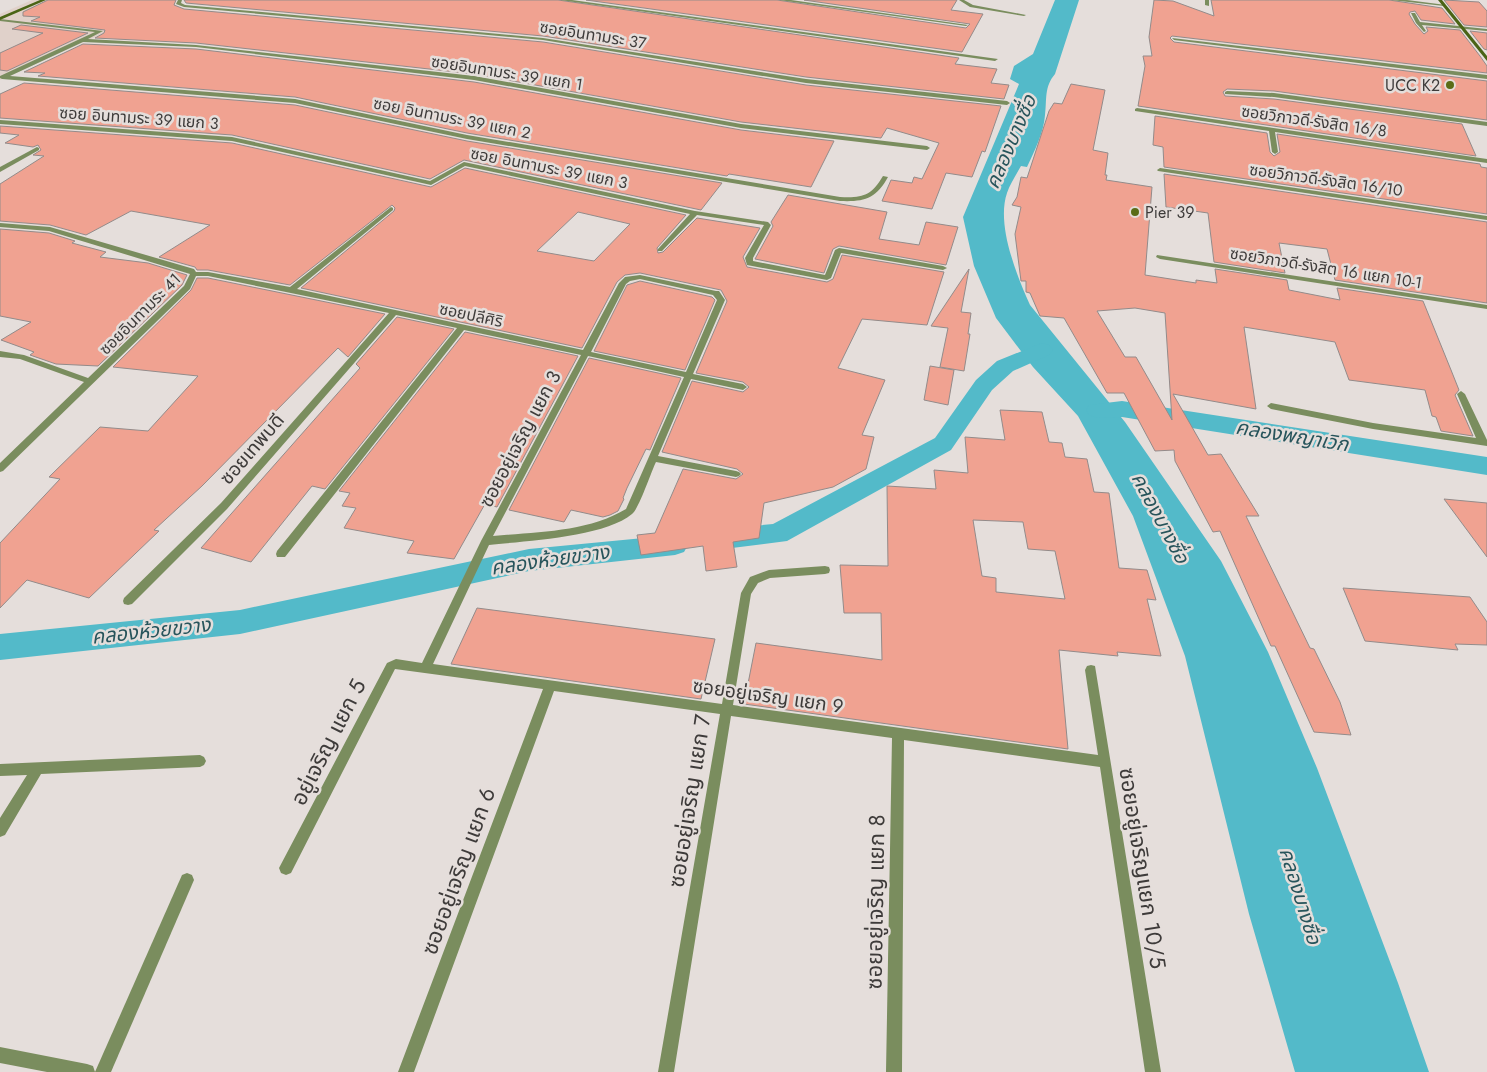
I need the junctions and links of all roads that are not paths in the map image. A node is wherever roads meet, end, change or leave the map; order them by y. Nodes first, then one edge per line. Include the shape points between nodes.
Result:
1 (44, 0) edge
2 (180, 0) edge
3 (562, 0) edge
4 (781, 0) edge
5 (961, 0) edge
6 (1394, 0) edge
7 (1440, 0) edge
8 (1444, 5) junction
9 (1413, 14) dead end
10 (1024, 15) dead end
11 (0, 20) edge
12 (1418, 23) junction
13 (966, 25) dead end
14 (1462, 28) junction
15 (1487, 30) edge
16 (1424, 31) dead end
17 (1174, 39) dead end
18 (81, 40) junction
19 (995, 59) dead end
20 (1487, 59) edge
21 (1487, 77) edge
22 (1, 78) edge
23 (1227, 93) dead end
24 (1007, 103) dead end
25 (1137, 110) dead end
26 (0, 122) edge
27 (1487, 124) edge
28 (1272, 129) junction
29 (927, 148) dead end
30 (37, 149) dead end
31 (1275, 152) dead end
32 (1487, 161) edge
33 (0, 170) edge
34 (1160, 170) dead end
35 (885, 177) dead end
36 (391, 209) dead end
37 (695, 212) junction
38 (1487, 218) edge
39 (0, 225) edge
40 (660, 250) dead end
41 (1160, 257) dead end
42 (943, 268) dead end
43 (194, 274) junction
44 (291, 290) junction
45 (1487, 306) edge
46 (394, 312) junction
47 (462, 327) junction
48 (0, 354) edge
49 (584, 354) junction
50 (688, 376) junction
51 (91, 382) junction
52 (742, 387) dead end
53 (1461, 394) dead end
54 (1271, 406) dead end
55 (1485, 443) edge
56 (653, 458) junction
57 (0, 469) edge
58 (736, 474) dead end
59 (486, 542) junction
60 (281, 554) dead end
61 (825, 570) dead end
62 (128, 601) dead end
63 (426, 667) junction
64 (1091, 670) dead end
65 (550, 685) junction
66 (725, 709) junction
67 (898, 733) junction
68 (200, 761) dead end
69 (1105, 762) junction
70 (38, 768) junction
71 (0, 770) edge
72 (0, 830) edge
73 (286, 868) dead end
74 (187, 880) dead end
75 (0, 1055) edge
76 (87, 1072) edge
77 (103, 1072) edge
78 (406, 1072) edge
79 (666, 1072) edge
80 (894, 1072) edge
81 (1153, 1072) edge

1 - 11 street
2 - 24 street, ซอยอินทามระ 37 via 178,3 184,6 543,39 806,81
3 - 19 street, ซอยอินทามระ 37
4 - 13 street
5 - 10 street via 984,9
6 - 8 street
7 - 8 street
8 - 14 street
9 - 12 street
11 - 18 street via 101,31
12 - 14 street
12 - 16 street
14 - 15 street
14 - 20 street
17 - 21 street
18 - 22 street
18 - 29 street, ซอยอินทามระ 39 แยก 1 via 196,46 474,78 741,126
22 - 35 street, ซอย อินทามระ 39 แยก 2 via 295,101 467,137 840,199 871,195 878,191
23 - 27 street via 1274,95
25 - 28 street, ซอยวิภาวดี-รังสิต 16/8
26 - 37 street, ซอย อินทามระ 39 แยก 3 via 232,139 431,182 464,164
28 - 31 street
28 - 32 street, ซอยวิภาวดี-รังสิต 16/8
30 - 33 street
34 - 38 street, ซอยวิภาวดี-รังสิต 16/10
36 - 44 street
37 - 40 street
37 - 42 street, ซอย อินทามระ 39 แยก 3 via 766,223 768,225 749,258 756,264 827,278 838,250
39 - 43 street, ซอยอินทามระ 41 via 50,229
41 - 45 street, ซอยวิภาวดี-รังสิต 16 แยก 10-1
43 - 44 street, ซอยปลีศิริ
43 - 51 street, ซอยอินทามระ 41 via 187,287
44 - 46 street, ซอยปลีศิริ
46 - 47 street, ซอยปลีศิริ
46 - 62 street, ซอยเทพบดี via 224,506
47 - 49 street, ซอยปลีศิริ
47 - 60 street
48 - 51 street via 21,357
49 - 50 street, ซอยปลีศิริ
49 - 50 street, ซอยอยู่เจริญ แยก 3 via 628,279 640,277 710,291 721,300
49 - 59 street, ซอยอยู่เจริญ แยก 3
50 - 52 street, ซอยปลีศิริ
50 - 56 street
51 - 57 street, ซอยอินทามระ 41
53 - 55 street
54 - 55 street
56 - 58 street
56 - 59 street via 630,511 621,519 548,534
59 - 63 street, ซอยอยู่เจริญ แยก 3
61 - 66 street, ซอยอยู่เจริญ แยก 7 via 770,574 754,580 746,593 740,617
63 - 65 street, ซอยอยู่เจริญ แยก 9
63 - 73 street, อยู่เจริญ แยก 5 via 391,666
64 - 69 street, ซอยอยู่เจริญแยก 10/5
65 - 66 street, ซอยอยู่เจริญ แยก 9
65 - 78 street, ซอยอยู่เจริญ แยก 6
66 - 67 street, ซอยอยู่เจริญ แยก 9
66 - 79 street, ซอยอยู่เจริญ แยก 7
67 - 69 street, ซอยอยู่เจริญ แยก 9
67 - 80 street, ซอยอยู่เจริญ แยก 8
68 - 70 street
69 - 81 street, ซอยอยู่เจริญแยก 10/5
70 - 71 street
70 - 72 street
74 - 77 street
75 - 76 street

